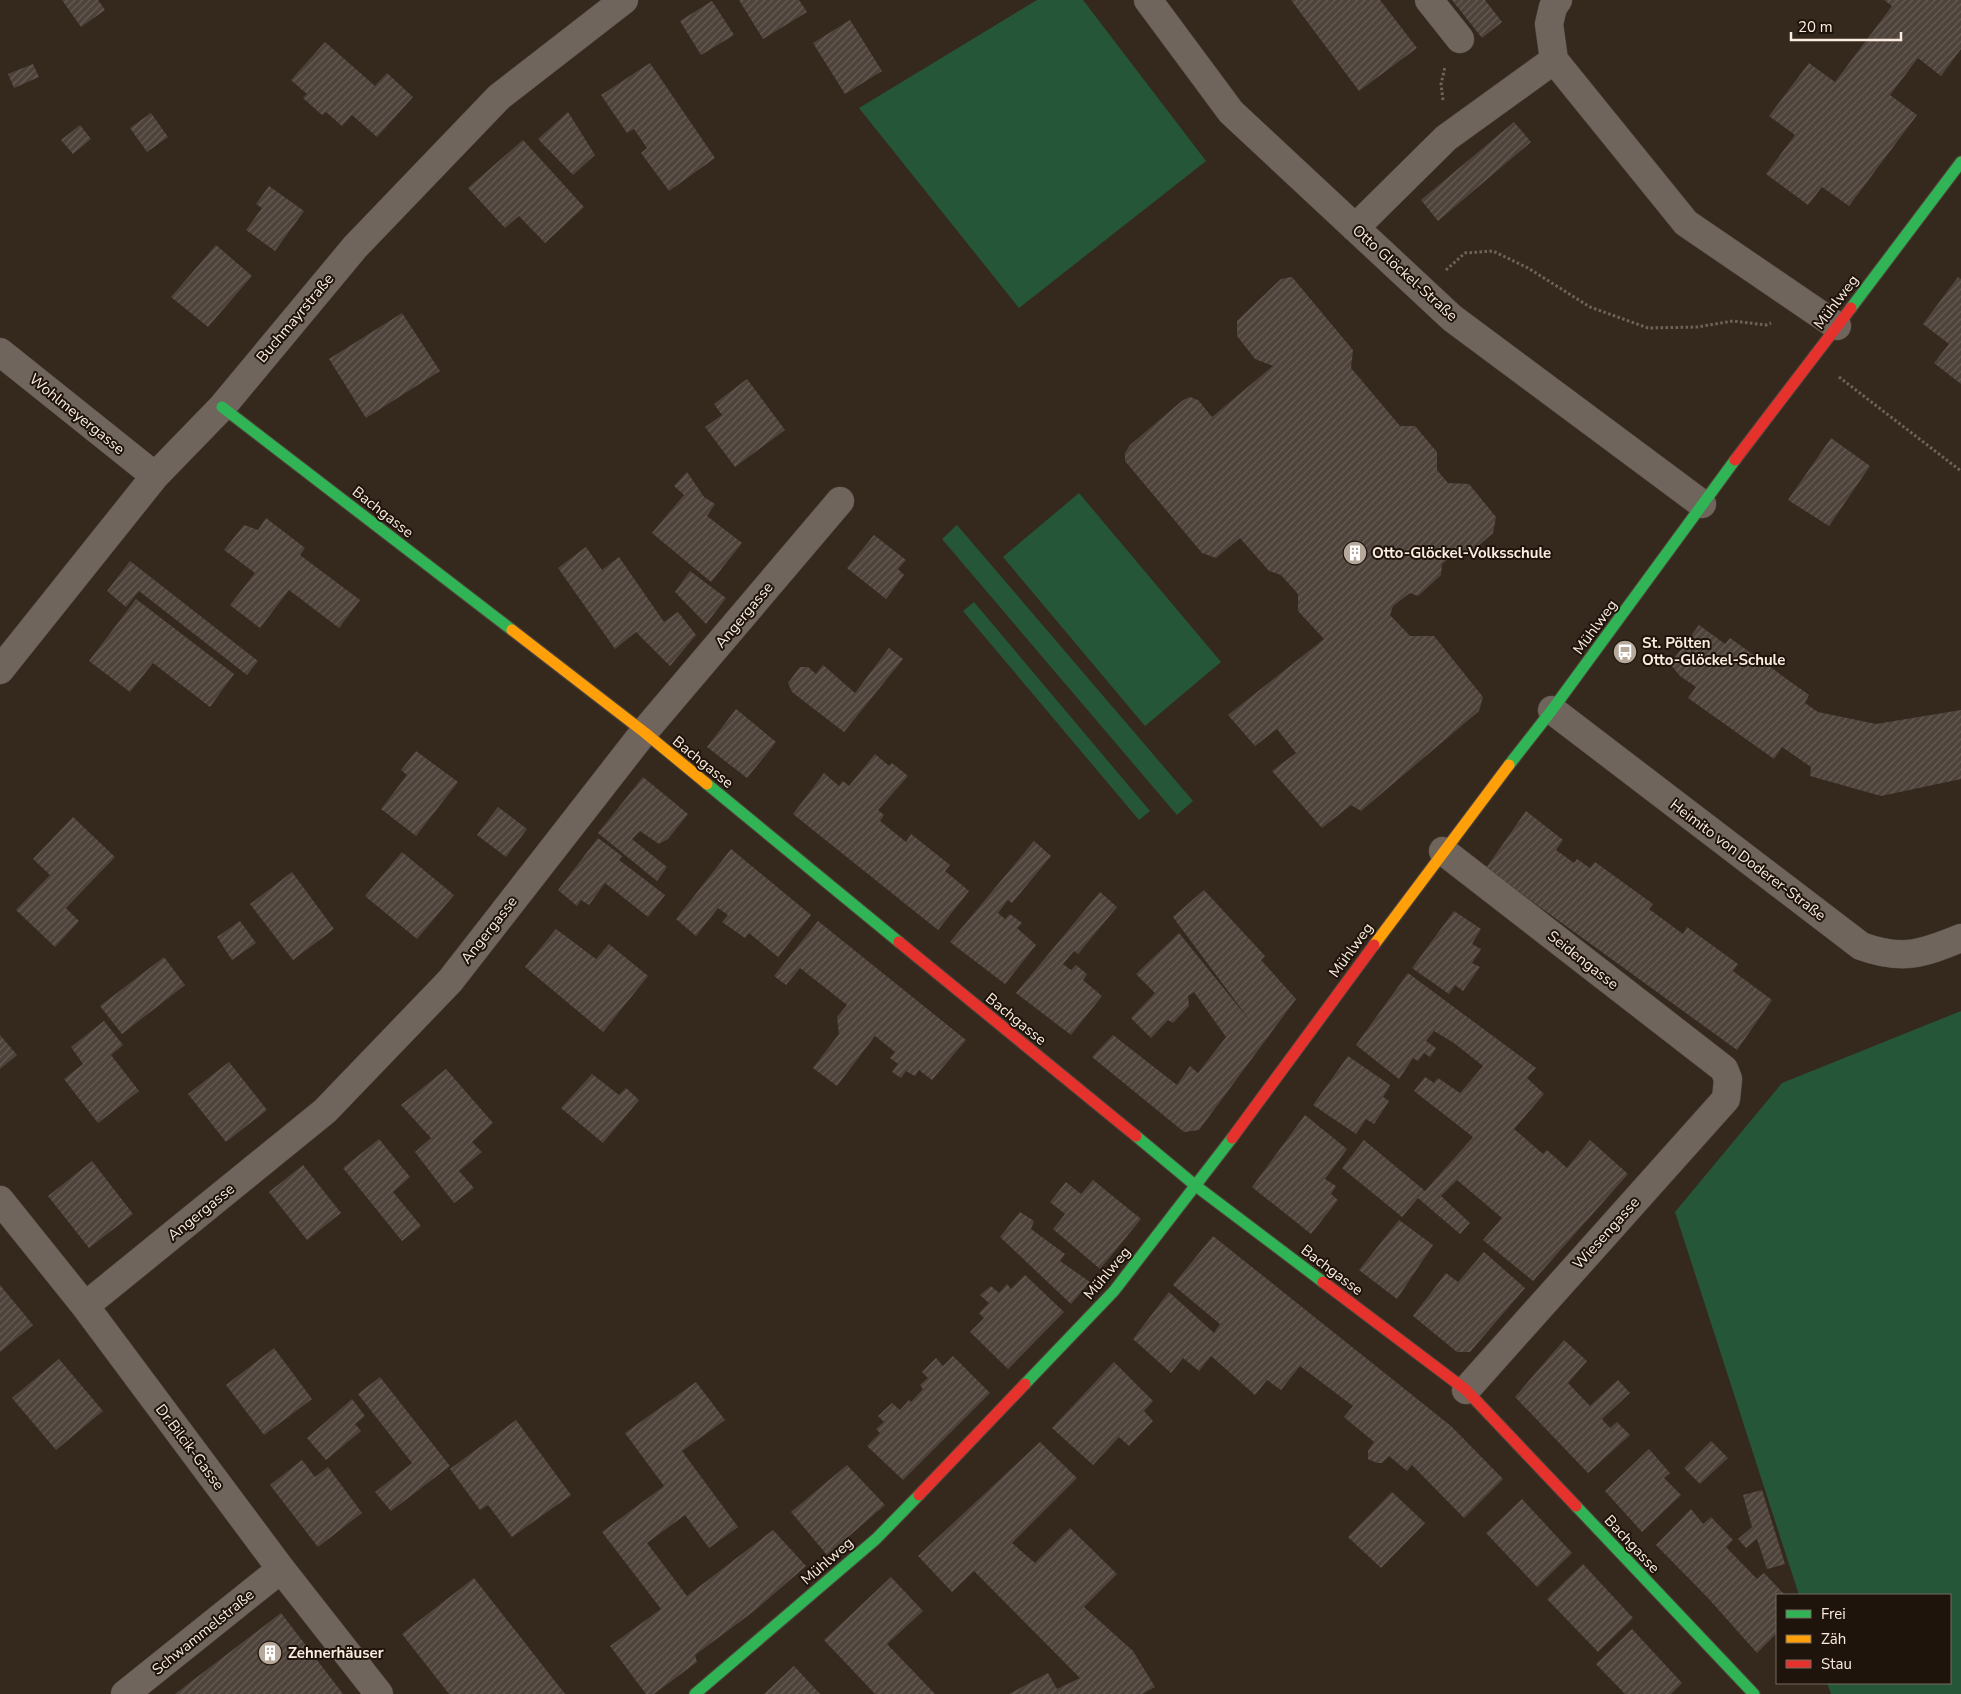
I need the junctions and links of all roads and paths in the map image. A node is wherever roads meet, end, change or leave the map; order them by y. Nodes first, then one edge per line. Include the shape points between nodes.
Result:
1 (624, 0) edge
2 (1148, 0) edge
3 (1429, 0) edge
4 (1558, 0) edge
5 (1460, 39) joint
6 (1554, 60) junction
7 (1446, 138) junction
8 (1961, 162) edge
9 (1355, 228) junction
10 (1423, 290) junction
11 (1809, 307) junction
12 (1837, 326) junction
13 (0, 352) edge
14 (1814, 357) junction
15 (222, 407) junction
16 (1961, 471) edge
17 (155, 476) junction
18 (840, 501) dead end
19 (1702, 504) junction
20 (0, 670) edge
21 (1552, 710) junction
22 (644, 732) junction
23 (1443, 851) junction
24 (1961, 938) edge
25 (1724, 1069) joint
26 (1196, 1186) junction
27 (0, 1200) edge
28 (85, 1306) junction
29 (1466, 1390) junction
30 (281, 1569) junction
31 (125, 1694) edge
32 (379, 1694) edge
33 (695, 1694) edge
34 (1754, 1694) edge

1 - 15 street, Buchmayrstraße via 499,97 355,247
2 - 9 street, Otto Glöckel-Straße via 1231,112
3 - 5 street
4 - 6 street via 1549,24
5 - 7 path via 1446,60 1441,84
6 - 7 street
6 - 11 street via 1686,223
7 - 9 street
8 - 12 street, Mühlweg
9 - 10 street, Otto Glöckel-Straße
10 - 11 path via 1465,254 1493,251 1528,268 1590,307 1648,328 1697,327 1733,321 1766,325
10 - 19 street, Otto Glöckel-Straße via 1452,318
11 - 12 street
12 - 14 street, Mühlweg
13 - 17 street, Wohlmeyergasse
14 - 16 path
14 - 19 street, Mühlweg
15 - 17 street, Buchmayrstraße
15 - 22 street, Bachgasse
17 - 20 street, Buchmayrstraße
18 - 22 street, Angergasse
19 - 21 street, Mühlweg
21 - 23 street, Mühlweg
21 - 24 street, Heimito von Doderer-Straße via 1861,946 1879,953 1912,954
22 - 26 street, Bachgasse
22 - 28 street, Angergasse via 450,981 325,1112
23 - 25 street, Seidengasse
23 - 26 street, Mühlweg
25 - 29 street, Wiesengasse via 1728,1079 1726,1099
26 - 29 street, Bachgasse
26 - 33 street, Mühlweg via 1114,1291 876,1539
27 - 28 street, Dr.Bilcik-Gasse
28 - 30 street, Dr.Bilcik-Gasse
29 - 34 street, Bachgasse
30 - 31 street, Schwammelstraße
30 - 32 street, Dr.Bilcik-Gasse

